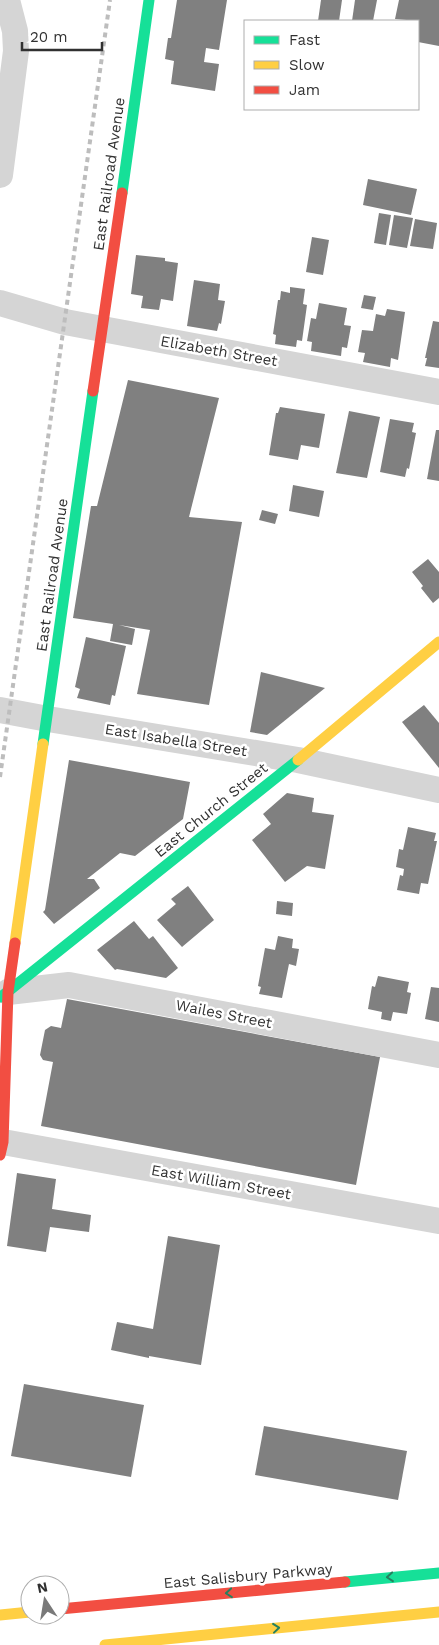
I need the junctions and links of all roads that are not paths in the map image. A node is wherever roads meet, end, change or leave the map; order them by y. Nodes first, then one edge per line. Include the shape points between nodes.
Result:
1 (7, 0) edge
2 (149, 0) edge
3 (0, 175) edge
4 (0, 303) edge
5 (101, 329) junction
6 (439, 392) edge
7 (439, 642) edge
8 (0, 710) edge
9 (48, 720) junction
10 (298, 760) junction
11 (439, 790) edge
12 (4, 995) edge
13 (439, 1055) edge
14 (1, 1149) edge
15 (439, 1221) edge
16 (439, 1573) edge
17 (70, 1608) edge
18 (439, 1612) edge
19 (20, 1613) edge
20 (0, 1615) edge
21 (105, 1645) edge

1 - 3 street via 16,51
2 - 5 street, East Railroad Avenue
4 - 5 street, Elizabeth Street
5 - 6 street, Elizabeth Street
5 - 9 street, East Railroad Avenue
7 - 10 street, East Church Street
8 - 9 street, East Isabella Street
9 - 10 street, East Isabella Street
9 - 12 street, East Railroad Avenue
10 - 11 street, East Isabella Street
10 - 12 street, East Church Street
12 - 13 street, Wailes Street via 69,984
12 - 14 street, East Railroad Avenue
14 - 15 street, East William Street
16 -> 17 street, East Salisbury Parkway
21 -> 18 street
19 - 20 street

